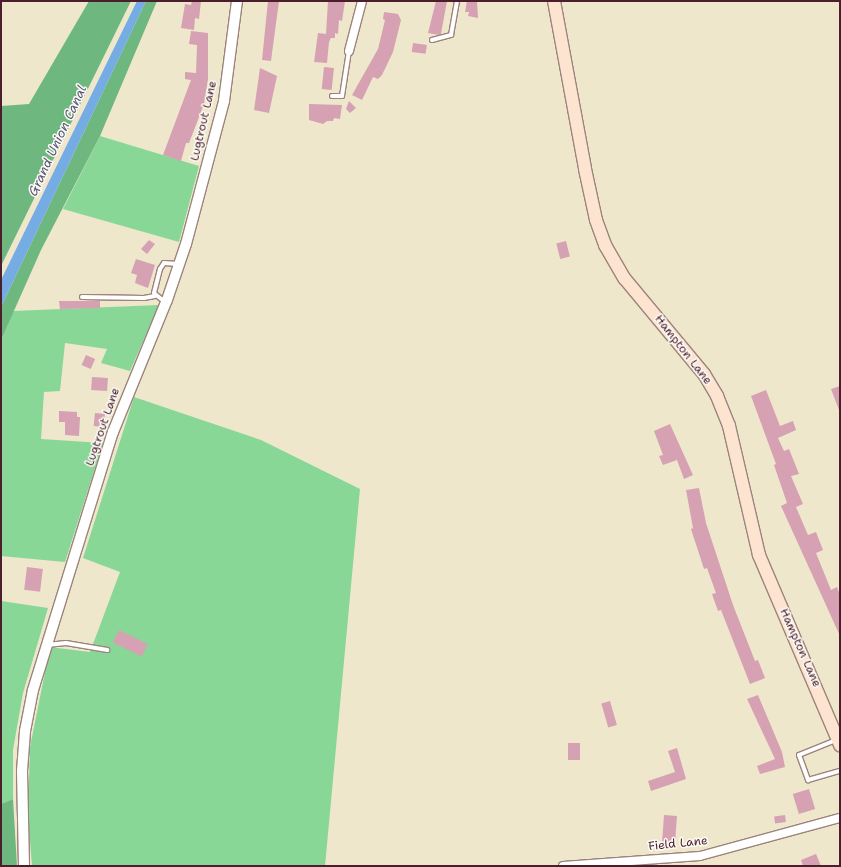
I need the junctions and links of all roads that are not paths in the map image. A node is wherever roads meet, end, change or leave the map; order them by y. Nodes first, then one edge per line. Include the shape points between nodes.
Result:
1 (237, 1) edge
2 (362, 1) edge
3 (457, 1) edge
4 (554, 1) edge
5 (432, 40) dead end
6 (349, 51) joint
7 (332, 96) dead end
8 (179, 264) junction
9 (155, 296) junction
10 (82, 297) dead end
11 (166, 303) junction
12 (45, 645) junction
13 (107, 650) dead end
14 (839, 742) edge
15 (840, 771) edge
16 (840, 818) edge
17 (24, 866) edge
18 (563, 866) edge

1 - 8 street, Lugtrout Lane via 224,101
2 - 6 street
3 - 5 lane via 450,35
4 - 14 main road, Hampton Lane via 585,169 596,220 605,245 625,279 704,374 717,396 729,426 759,555
6 - 7 lane via 342,96
8 - 9 lane via 162,265 154,289
8 - 11 street, Lugtrout Lane
9 - 10 lane
9 - 11 lane
11 - 12 street, Lugtrout Lane via 113,432
12 - 13 lane via 66,643
12 - 17 street, Lugtrout Lane via 25,731 22,771
14 - 15 lane via 799,755 808,780
16 - 18 street, Field Lane via 700,856

